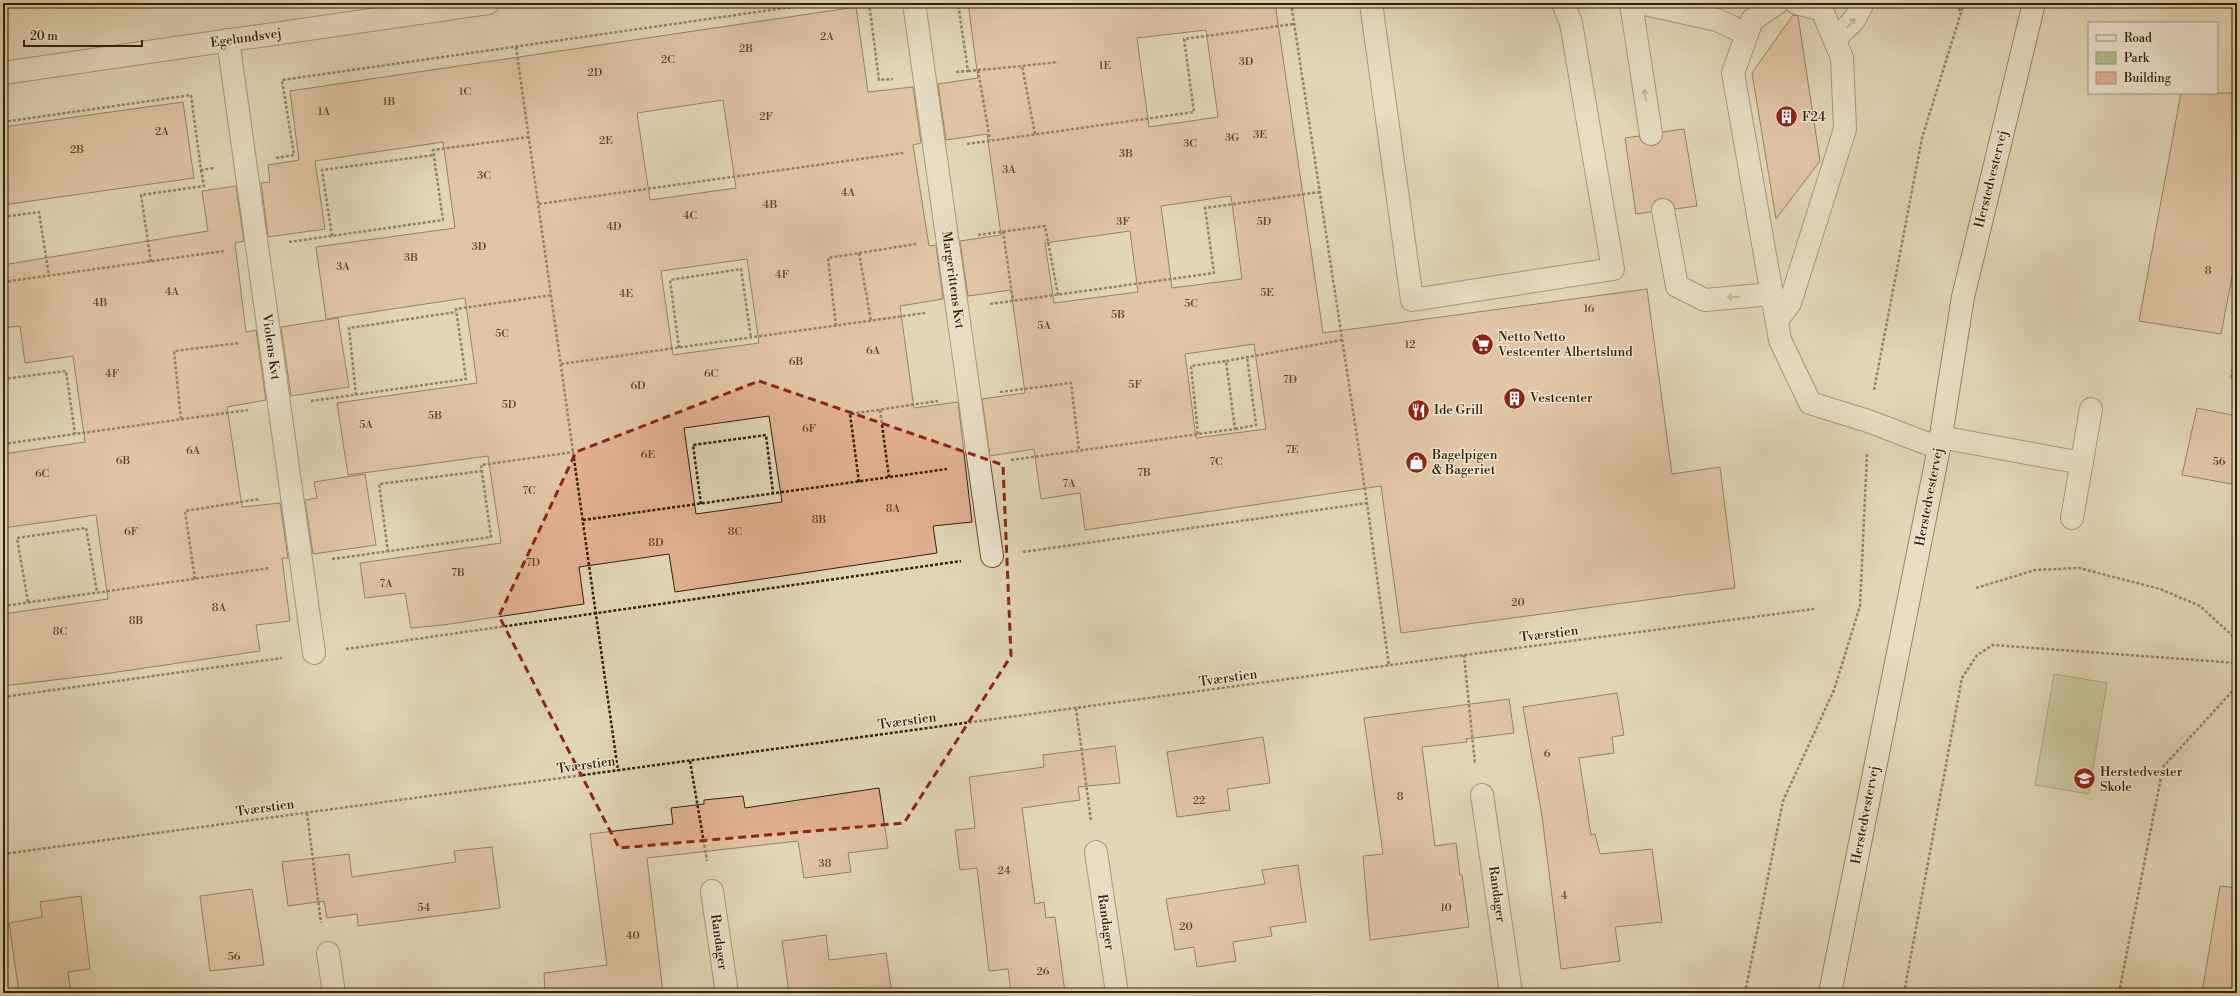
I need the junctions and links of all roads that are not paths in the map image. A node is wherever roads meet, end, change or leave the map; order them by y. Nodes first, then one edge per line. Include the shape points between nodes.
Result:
1 (488, 3) edge
2 (914, 3) edge
3 (1371, 3) edge
4 (1563, 3) edge
5 (1631, 3) edge
6 (1640, 3) edge
7 (1777, 3) edge
8 (1796, 3) edge
9 (1864, 3) edge
10 (2034, 3) edge
11 (1573, 13) edge
12 (1747, 34) junction
13 (1835, 39) junction
14 (228, 40) junction
15 (3, 74) edge
16 (1652, 134) dead end
17 (1663, 210) dead end
18 (1772, 294) junction
19 (1777, 320) junction
20 (2091, 409) dead end
21 (1940, 442) junction
22 (2082, 463) junction
23 (2072, 518) dead end
24 (992, 556) road end
25 (314, 653) road end
26 (1482, 795) road end
27 (1096, 852) road end
28 (712, 890) road end
29 (328, 953) road end
30 (334, 993) edge
31 (727, 993) edge
32 (1117, 993) edge
33 (1511, 993) edge
34 (1830, 993) edge

1 - 14 street, Egelundsvej
2 - 24 street, Margerittens Kvt
3 - 11 street via 1412,300 1613,269
4 - 11 street
16 -> 5 street
6 - 12 street via 1717,20
7 - 12 street via 1752,20
8 - 13 street via 1822,10
13 -> 9 street via 1854,20
10 - 21 street, Herstedvestervej via 1963,297
12 - 18 street via 1733,73
13 - 19 street via 1842,58 1845,129 1790,303
14 - 15 street, Egelundsvej
14 - 25 street, Violens Kvt
18 -> 17 street via 1705,300 1677,286
18 - 19 street
19 - 21 street via 1780,340 1810,403
20 - 22 street
21 - 22 street
21 - 34 street, Herstedvestervej
22 - 23 street
26 - 33 street, Randager
27 - 32 street, Randager
28 - 31 street, Randager
29 - 30 street

